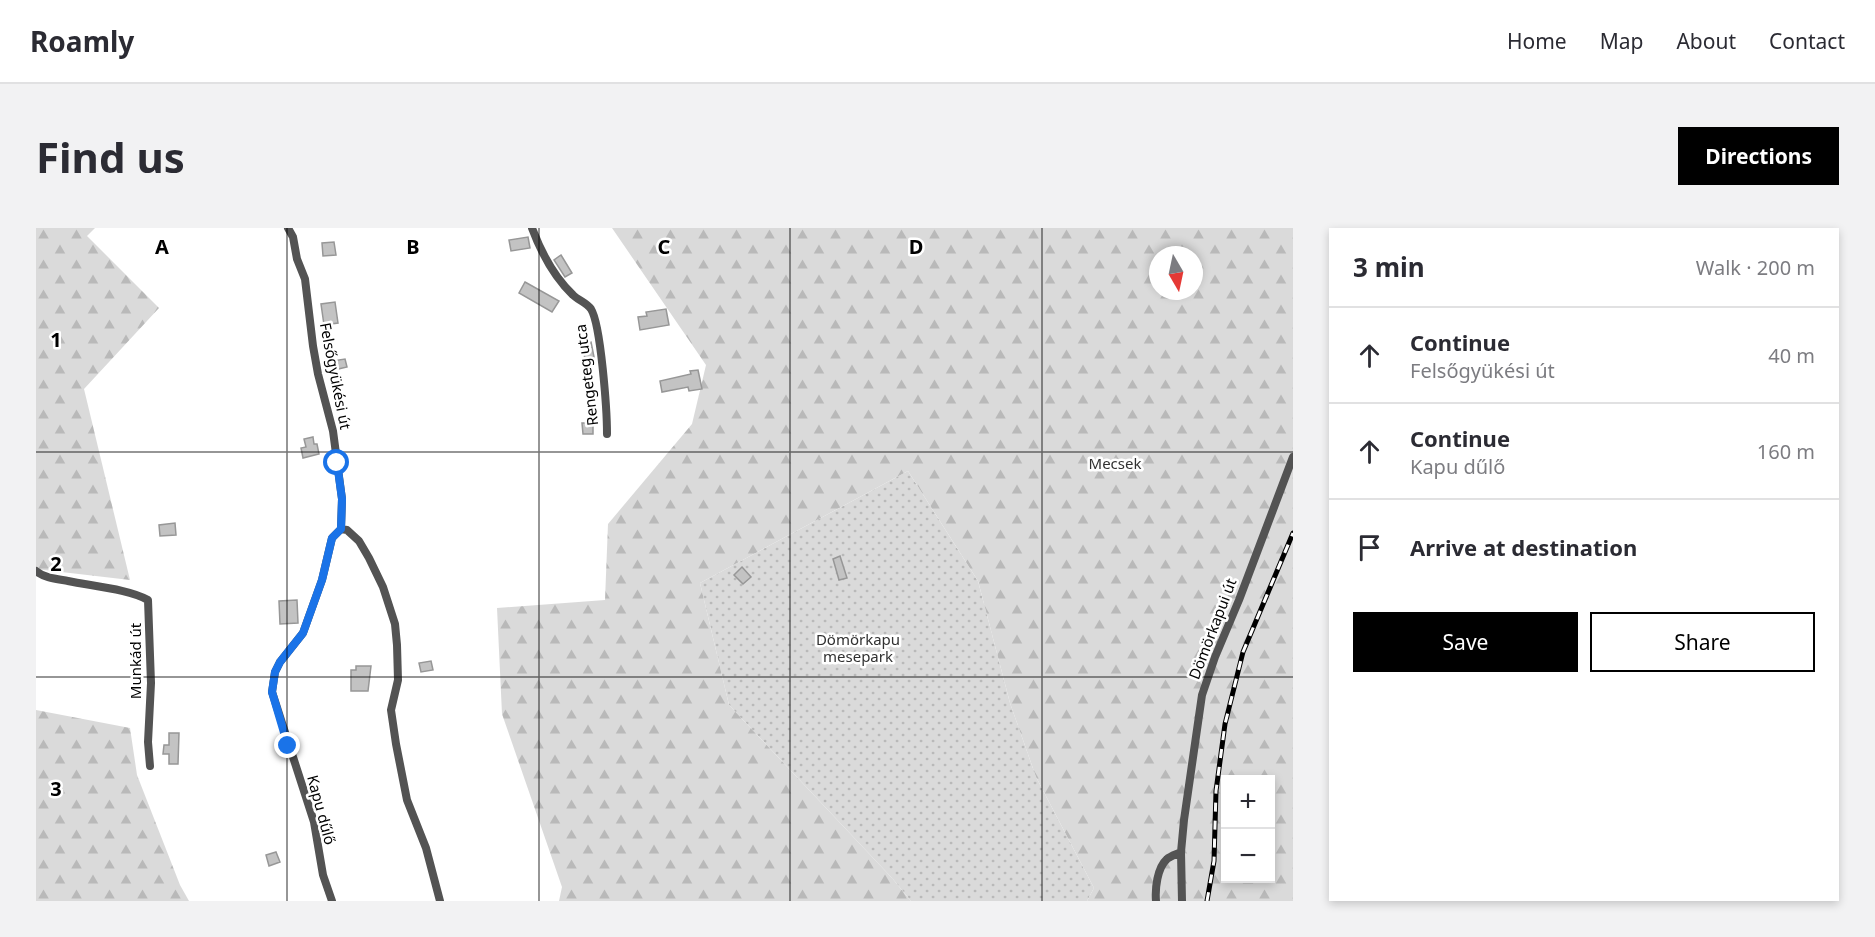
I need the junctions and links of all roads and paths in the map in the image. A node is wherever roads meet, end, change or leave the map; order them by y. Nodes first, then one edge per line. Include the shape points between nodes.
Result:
1 (288, 228) edge
2 (532, 228) edge
3 (607, 434) dead end
4 (1293, 457) edge
5 (341, 529) junction
6 (36, 571) edge
7 (150, 766) dead end
8 (1181, 852) junction
9 (333, 901) edge
10 (440, 901) edge
11 (1156, 901) edge
12 (1182, 901) edge

1 - 5 street, Felsőgyükési út via 305,279 316,365 333,431 342,499
2 - 3 street, Rengeteg utca via 552,270 572,294 591,308 597,327
4 - 8 street, Dömörkapui út via 1202,695
5 - 9 street, Kapu dűlő via 332,538 303,633 280,662 272,692 314,822 323,875
5 - 10 street via 359,541 369,558 394,624 398,680 391,710 396,744 407,800 426,848
6 - 7 street, Munkád út via 148,600
8 - 11 street via 1167,858 1158,876
8 - 12 street, Dömörkapui út

